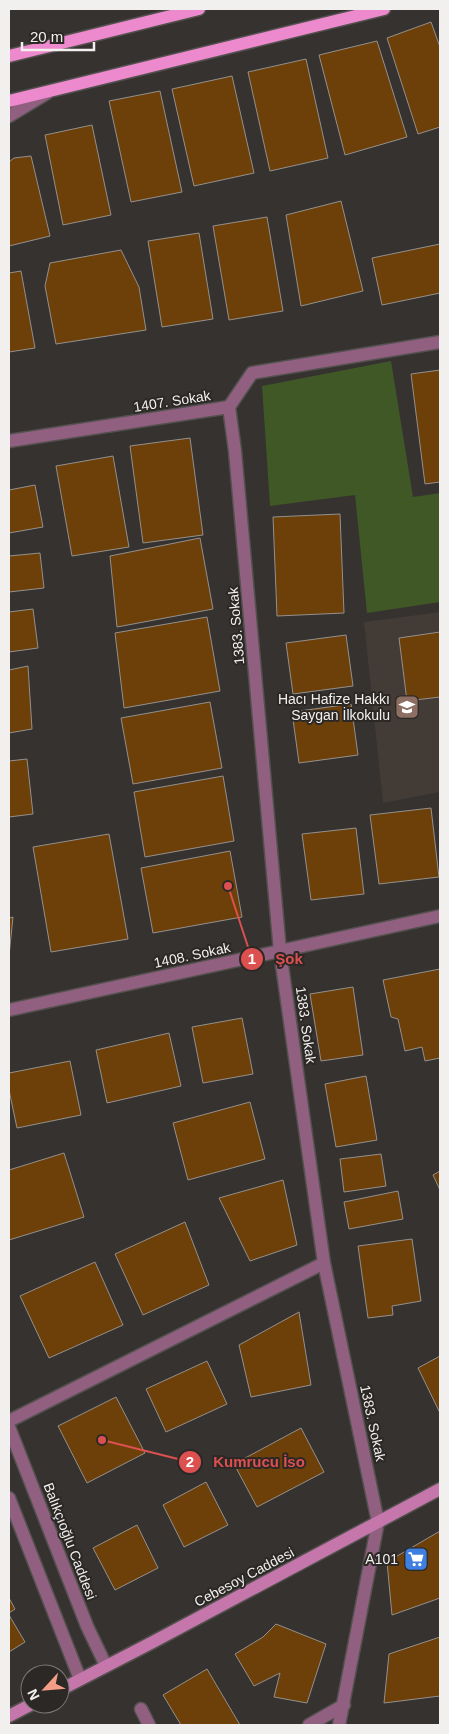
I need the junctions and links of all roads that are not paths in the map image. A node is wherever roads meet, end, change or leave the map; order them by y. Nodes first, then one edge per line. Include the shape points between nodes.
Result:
1 (198, 9) edge
2 (384, 9) edge
3 (9, 56) edge
4 (51, 90) junction
5 (9, 101) edge
6 (9, 116) edge
7 (440, 342) edge
8 (229, 407) junction
9 (9, 441) edge
10 (440, 916) edge
11 (280, 951) junction
12 (9, 1010) edge
13 (324, 1263) junction
14 (9, 1420) edge
15 (9, 1427) edge
16 (440, 1489) edge
17 (9, 1498) edge
18 (378, 1522) junction
19 (106, 1666) junction
20 (80, 1679) junction
21 (70, 1684) edge
22 (344, 1705) junction
23 (140, 1709) dead end
24 (148, 1725) edge
25 (309, 1725) edge
26 (339, 1725) edge

1 - 3 main road
2 - 4 main road
4 - 5 main road
4 - 6 street
7 - 8 street, 1407. Sokak via 252,373
8 - 9 street, 1407. Sokak
8 - 11 street, 1383. Sokak
10 - 11 street, 1408. Sokak
11 - 12 street, 1408. Sokak
11 - 13 street, 1383. Sokak
13 - 14 street
13 - 18 street, 1383. Sokak
15 - 19 street, Balıkçıoğlu Caddesi via 87,1626
16 - 18 main road, Cebesoy Caddesi
17 - 20 street
18 - 19 main road, Cebesoy Caddesi
18 - 22 street
19 - 20 main road, Cebesoy Caddesi
20 - 21 main road, Cebesoy Caddesi
22 - 25 street
22 - 26 street
23 - 24 street

